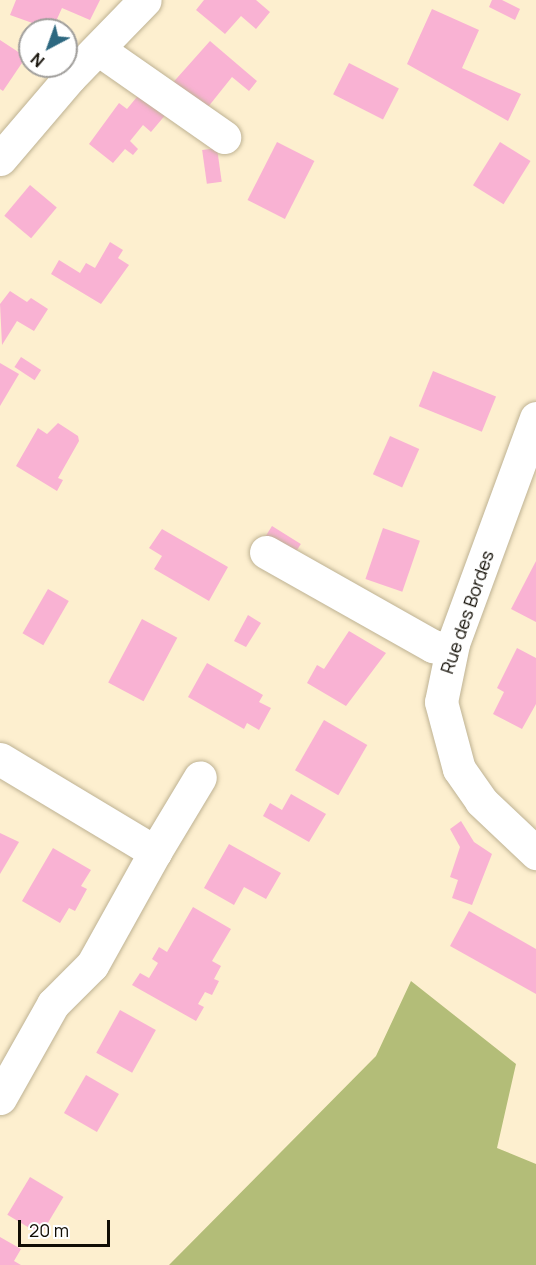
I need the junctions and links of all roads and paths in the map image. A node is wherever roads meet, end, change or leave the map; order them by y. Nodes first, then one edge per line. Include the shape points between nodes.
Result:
1 (146, 0) edge
2 (98, 49) junction
3 (224, 137) dead end
4 (0, 159) edge
5 (536, 418) edge
6 (266, 552) dead end
7 (451, 650) junction
8 (0, 759) edge
9 (200, 777) dead end
10 (155, 852) junction
11 (536, 853) edge
12 (0, 1098) edge

1 - 2 street
2 - 3 street
2 - 4 street
5 - 7 street, Rue des Bordes
6 - 7 street via 433,646
7 - 11 street, Rue des Bordes via 441,702 459,769 481,801
8 - 10 street
9 - 10 street
10 - 12 street via 92,965 53,1004

